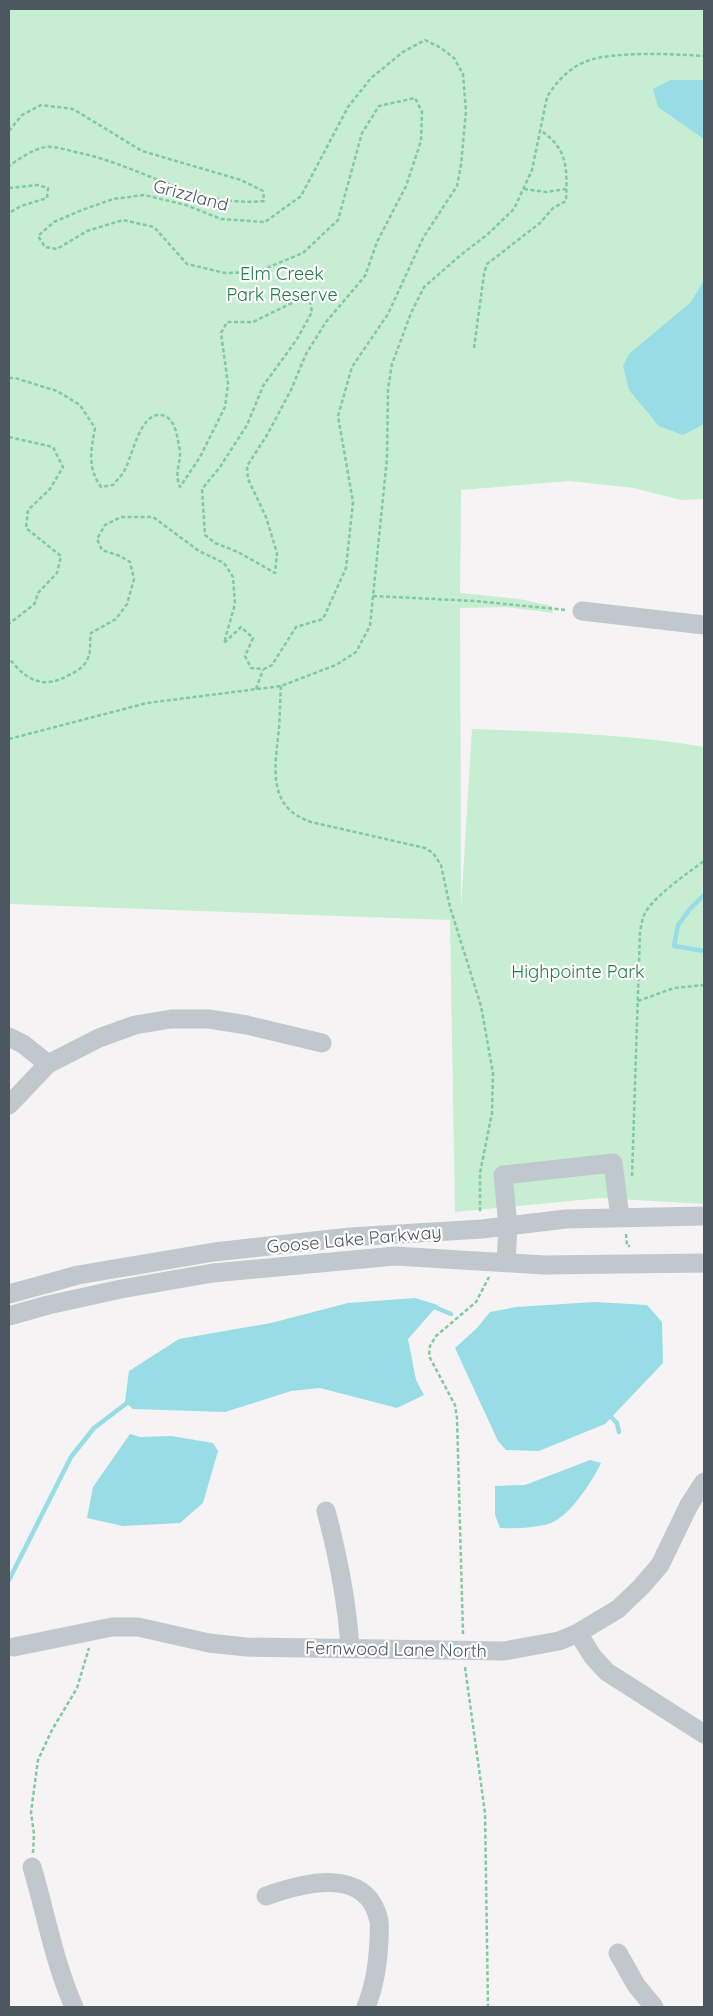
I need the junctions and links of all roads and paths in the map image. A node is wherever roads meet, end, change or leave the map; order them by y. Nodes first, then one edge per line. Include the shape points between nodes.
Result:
1 (704, 56) edge
2 (540, 130) junction
3 (9, 131) edge
4 (9, 166) edge
5 (9, 188) edge
6 (524, 189) junction
7 (566, 189) junction
8 (9, 213) edge
9 (474, 348) dead end
10 (9, 378) edge
11 (9, 437) edge
12 (373, 596) junction
13 (582, 611) joint
14 (9, 624) edge
15 (704, 625) edge
16 (9, 658) edge
17 (264, 669) junction
18 (281, 686) junction
19 (256, 689) junction
20 (9, 739) edge
21 (704, 861) edge
22 (704, 985) edge
23 (638, 1001) junction
24 (9, 1037) edge
25 (322, 1043) dead end
26 (48, 1064) junction
27 (9, 1105) edge
28 (632, 1181) dead end
29 (473, 1214) dead end
30 (480, 1214) junction
31 (704, 1216) edge
32 (622, 1217) junction
33 (507, 1218) junction
34 (637, 1246) dead end
35 (506, 1262) junction
36 (704, 1263) edge
37 (489, 1276) dead end
38 (9, 1294) edge
39 (9, 1316) edge
40 (704, 1482) edge
41 (326, 1511) dead end
42 (88, 1631) junction
43 (578, 1633) junction
44 (14, 1647) dead end
45 (350, 1648) junction
46 (463, 1650) junction
47 (704, 1734) edge
48 (32, 1866) joint
49 (266, 1896) dead end
50 (618, 1953) dead end
51 (74, 2007) edge
52 (366, 2007) edge
53 (488, 2007) edge
54 (654, 2007) edge

1 - 2 path via 624,56 585,61 570,71 547,96
2 - 6 path via 536,155
2 - 7 path via 552,138 562,152 567,172
3 - 4 path, Grizzland via 22,115 41,104 73,109 142,151 241,180 262,191 264,201 196,193 101,157 46,147
5 - 8 path via 38,185 48,188 47,198
6 - 7 path via 546,192
6 - 12 path via 505,219 424,287 392,364 388,389 387,458
7 - 9 path via 566,201 487,264
10 - 17 path, Grizzland via 57,391 80,406 95,428 92,475 101,487 113,485 124,472 139,433 149,419 165,416 174,426 180,450 176,478 180,487 200,457 225,407 228,384 221,334 227,322 253,322 309,297 312,312 297,339 263,386 247,425 202,489 204,535 275,572 277,553 266,516 248,479 247,466 267,435 306,354 326,322 366,276 378,242 406,186 421,141 422,112 415,98 379,106 362,133 338,220 303,253 256,272 225,273 186,264 154,227 123,220 87,231 57,249 45,247 38,236 54,222 82,210 113,199 144,195 186,205 221,219 265,222 301,196 348,108 372,78 403,52 425,40 454,58 463,74 466,111 457,186 423,238 388,314 352,367 338,416 353,502 346,568 323,619 296,627 272,665
11 - 14 path via 53,447 63,467 50,489 28,510 26,528 61,556 57,572 38,593 32,606
12 - 13 path
12 - 18 path via 370,626 356,652 336,665
13 - 15 street
16 - 17 path via 28,678 50,683 75,672 86,662 91,633 116,619 127,604 134,579 130,562 102,550 97,539 105,524 121,517 152,516 199,551 224,563 233,577 235,604 224,643 241,627 253,638 245,656 251,668
17 - 19 path
18 - 19 path
18 - 30 path via 275,770 281,798 287,808 299,818 311,822 426,848 441,865 450,907 481,1006 493,1073 492,1113 480,1173
19 - 20 path via 147,702
21 - 23 path via 661,896 645,914 640,932
22 - 23 path via 674,988
23 - 28 path
24 - 26 street
25 - 26 street via 247,1025 209,1019 171,1019 135,1025 99,1038
26 - 27 street
29 - 30 path
30 - 33 path
31 - 32 street, Goose Lake Parkway
32 - 33 street, Goose Lake Parkway
32 - 33 street via 613,1163 503,1175
32 - 34 path via 627,1246
33 - 35 street
33 - 38 street, Goose Lake Parkway via 214,1252 78,1275
35 - 36 street, Goose Lake Parkway via 544,1265
35 - 39 street, Goose Lake Parkway via 395,1256 213,1273 121,1289
37 - 46 path via 476,1302 436,1336 429,1356 455,1405 457,1418
40 - 43 street, Fernwood Lane North via 654,1572 618,1609
41 - 45 street via 345,1597
42 - 44 street, Fernwood Lane North
42 - 45 street, Fernwood Lane North via 138,1627 227,1646
42 - 48 path via 88,1649 77,1688 38,1760 31,1812 34,1834
43 - 46 street, Fernwood Lane North via 559,1641 504,1651
43 - 47 street via 607,1672
45 - 46 street, Fernwood Lane North
46 - 53 path via 485,1813
48 - 51 street via 51,1942
49 - 52 street via 294,1886 326,1882 348,1884 362,1890 372,1903 379,1921 375,1986
50 - 54 street via 636,1985

